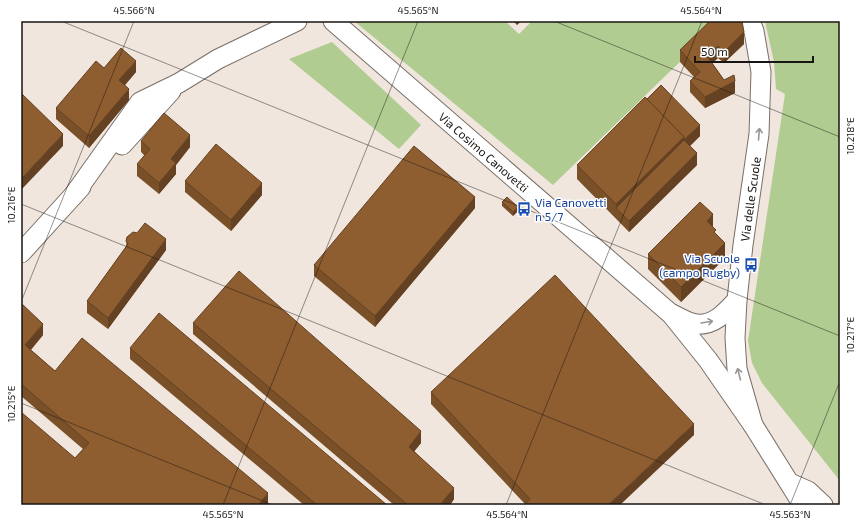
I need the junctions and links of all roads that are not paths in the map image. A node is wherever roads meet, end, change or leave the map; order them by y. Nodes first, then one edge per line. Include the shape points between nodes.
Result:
1 (297, 21) edge
2 (333, 21) edge
3 (750, 21) edge
4 (21, 253) edge
5 (737, 300) junction
6 (671, 314) junction
7 (753, 425) junction
8 (790, 483) junction
9 (803, 505) edge
10 (823, 505) edge

1 - 4 street via 218,59 140,102 73,196
2 - 6 street, Via Cosimo Canovetti
5 -> 3 street, Via delle Scuole via 759,134 761,72
6 -> 5 street, Via Cosimo Canovetti via 696,324 713,322 726,313
7 -> 5 street, Via delle Scuole via 737,369
6 - 7 street, Via Cosimo Canovetti via 708,360
7 - 8 street, Via delle Scuole
8 - 9 street, Via delle Scuole
8 - 10 street via 808,490

